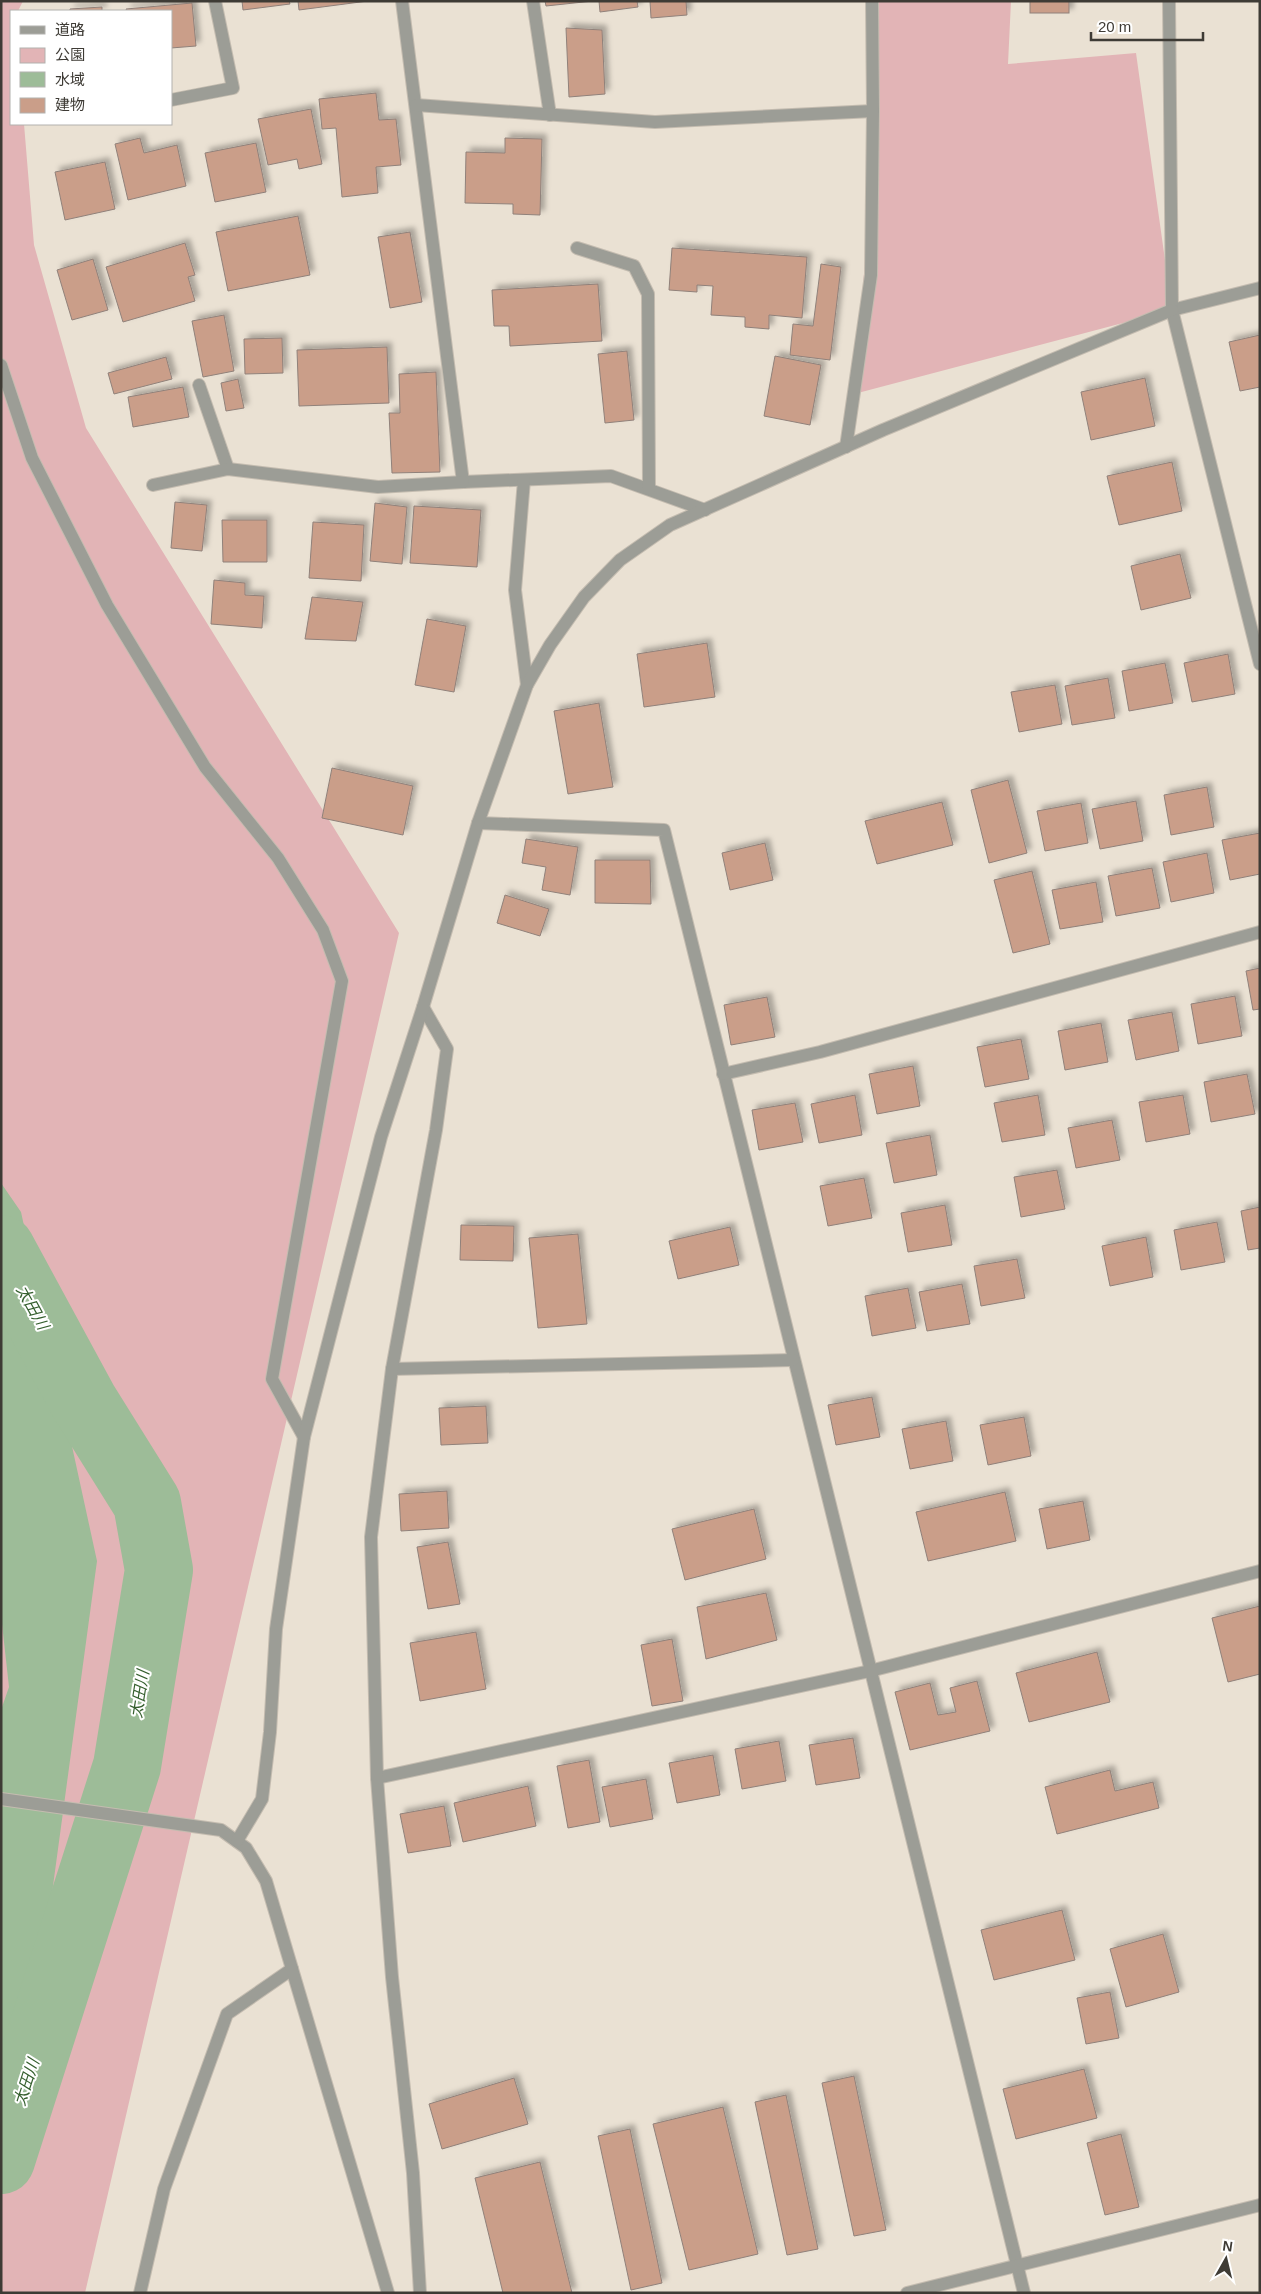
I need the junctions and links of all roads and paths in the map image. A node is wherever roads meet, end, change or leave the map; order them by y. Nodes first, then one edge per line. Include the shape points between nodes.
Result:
1 (215, 1) edge
2 (402, 1) edge
3 (533, 1) edge
4 (872, 1) edge
5 (1169, 1) edge
6 (172, 100) edge
7 (416, 105) junction
8 (873, 111) junction
9 (550, 115) junction
10 (577, 248) dead end
11 (1260, 288) edge
12 (1172, 310) junction
13 (1, 365) edge
14 (199, 385) dead end
15 (846, 447) junction
16 (228, 469) junction
17 (524, 480) junction
18 (463, 482) junction
19 (153, 485) dead end
20 (649, 489) junction
21 (705, 510) junction
22 (1260, 664) edge
23 (527, 685) junction
24 (478, 823) junction
25 (1260, 932) edge
26 (423, 1007) junction
27 (723, 1074) junction
28 (794, 1360) junction
29 (392, 1369) junction
30 (304, 1438) junction
31 (1260, 1571) edge
32 (870, 1671) junction
33 (377, 1778) junction
34 (1, 1799) edge
35 (237, 1841) junction
36 (292, 1969) junction
37 (1260, 2205) edge
38 (1018, 2266) junction
39 (140, 2293) edge
40 (388, 2293) edge
41 (420, 2293) edge
42 (907, 2293) edge
43 (1024, 2293) edge

1 - 6 street via 233,88
2 - 7 street
3 - 9 street
4 - 8 street
5 - 12 street
7 - 9 street
7 - 18 street
8 - 9 street via 655,122
8 - 15 street via 871,275
10 - 20 street via 634,266 648,294
11 - 12 street
12 - 15 street
12 - 22 street
13 - 30 street via 32,458 107,605 205,767 278,858 323,930 342,981 272,1379
14 - 16 street
15 - 21 street
16 - 18 street via 378,488
16 - 19 street
17 - 18 street
17 - 20 street via 611,476
17 - 23 street via 515,590
20 - 21 street
21 - 23 street via 670,525 620,560 584,596
23 - 24 street
24 - 26 street
24 - 27 street via 664,830
25 - 27 street via 820,1052
26 - 29 street via 447,1049 436,1130
26 - 30 street via 381,1137
27 - 28 street
28 - 29 street
28 - 32 street
29 - 33 street via 371,1536
30 - 35 street via 276,1629 262,1799
31 - 32 street
32 - 33 street
32 - 38 street
33 - 41 street via 392,1977 413,2173
34 - 35 street via 221,1830
35 - 36 street via 246,1848 266,1881
36 - 39 street via 227,2014 164,2189
36 - 40 street
37 - 38 street
38 - 42 street
38 - 43 street

